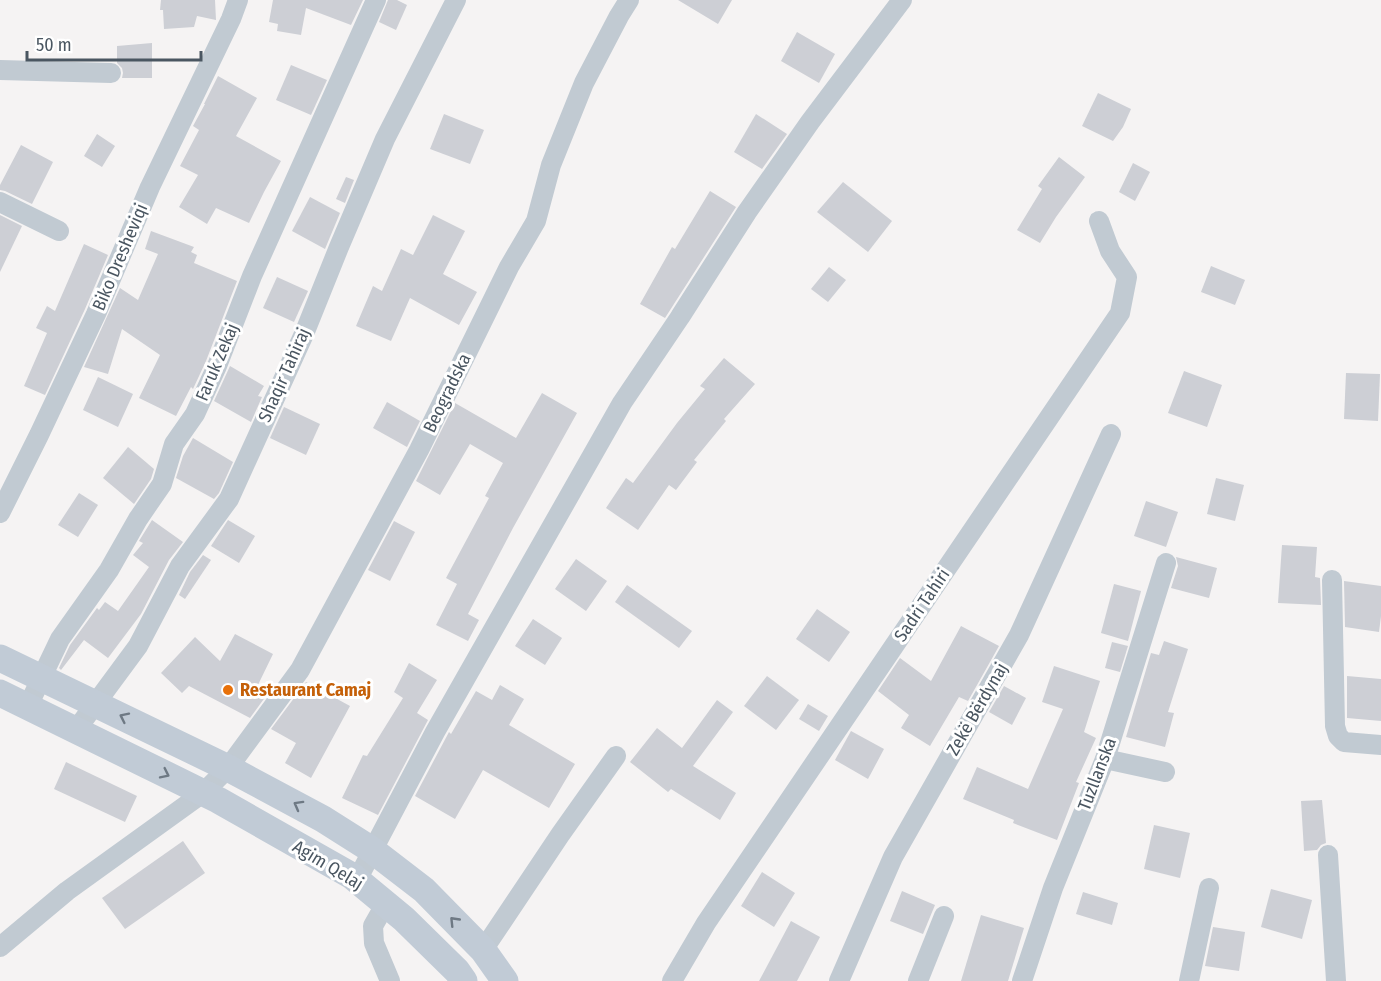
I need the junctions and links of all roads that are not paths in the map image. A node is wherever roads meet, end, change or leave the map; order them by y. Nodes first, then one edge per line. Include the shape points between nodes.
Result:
1 (238, 0) edge
2 (376, 0) edge
3 (456, 0) edge
4 (629, 0) edge
5 (902, 0) edge
6 (0, 70) edge
7 (111, 73) dead end
8 (0, 202) edge
9 (1100, 221) dead end
10 (59, 231) dead end
11 (1111, 434) dead end
12 (0, 513) edge
13 (1166, 563) dead end
14 (1332, 580) dead end
15 (0, 658) edge
16 (42, 678) junction
17 (0, 693) edge
18 (97, 704) junction
19 (28, 706) junction
20 (76, 730) junction
21 (1381, 745) edge
22 (616, 756) dead end
23 (1105, 759) junction
24 (228, 768) junction
25 (1165, 772) dead end
26 (203, 793) junction
27 (372, 850) junction
28 (1328, 855) dead end
29 (357, 880) junction
30 (1209, 888) dead end
31 (386, 903) junction
32 (944, 916) dead end
33 (0, 947) edge
34 (483, 950) junction
35 (390, 981) edge
36 (464, 981) edge
37 (506, 981) edge
38 (672, 981) edge
39 (839, 981) edge
40 (918, 981) edge
41 (1022, 981) edge
42 (1189, 981) edge
43 (1336, 981) edge

1 - 12 street, Biko Dresheviqi via 150,187 96,314
2 - 16 street, Faruk Zekaj via 252,276 217,366 195,414 174,444 162,484 109,570 60,639
3 - 18 street, Shaqir Tahiraj via 385,139 304,334 229,499 180,566 138,646
4 - 24 street, Beogradska via 584,82 551,165 536,221 509,267 419,450 300,670
5 - 27 street via 747,212 622,403
6 - 7 street
8 - 10 street
9 - 38 street, Sadri Tahiri via 1110,251 1127,277 1120,313 706,923
11 - 39 street, Zekë Bërdynaj via 1019,635 893,857
13 - 23 street, Tuzllanska
14 - 21 street via 1335,726 1344,742
15 - 16 main road, Agim Qelaj
16 - 18 main road, Agim Qelaj
16 - 19 street, Faruk Zekaj
17 - 19 main road, Agim Qelaj
18 - 20 street, Shaqir Tahiraj
24 -> 18 main road, Agim Qelaj
19 - 20 main road, Agim Qelaj
20 -> 26 main road, Agim Qelaj
22 - 34 street
23 - 25 street
23 - 41 street, Tuzllanska via 1053,888
24 - 26 street
27 -> 24 main road, Agim Qelaj
26 - 29 main road, Agim Qelaj
26 - 33 street via 67,891
27 - 29 street
34 -> 27 main road, Agim Qelaj via 424,890
28 - 43 street
29 - 31 main road, Agim Qelaj
30 - 42 street
31 - 35 street via 373,926 374,943
31 - 36 main road, Agim Qelaj
32 - 40 street
34 - 37 main road, Agim Qelaj

